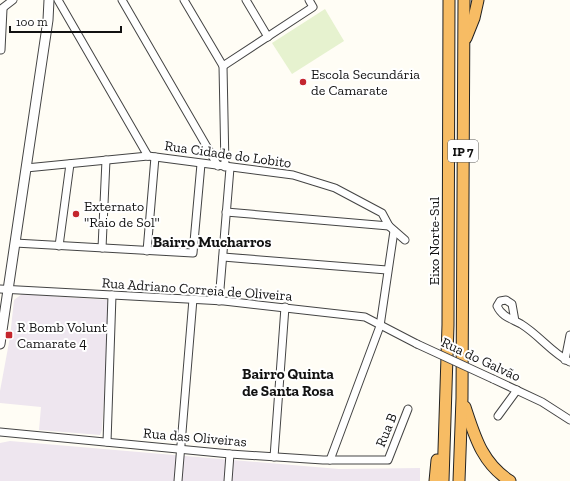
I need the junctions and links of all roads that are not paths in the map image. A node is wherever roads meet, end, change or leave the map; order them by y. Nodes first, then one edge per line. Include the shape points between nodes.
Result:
1 (13, 0) edge
2 (49, 0) edge
3 (58, 0) edge
4 (122, 0) edge
5 (184, 0) edge
6 (246, 0) edge
7 (309, 0) edge
8 (449, 0) edge
9 (464, 0) edge
10 (478, 0) edge
11 (1, 10) edge
12 (268, 37) junction
13 (464, 44) junction
14 (1, 50) edge
15 (223, 66) junction
16 (151, 157) junction
17 (106, 160) junction
18 (70, 164) junction
19 (201, 164) junction
20 (224, 167) junction
21 (26, 168) junction
22 (226, 212) junction
23 (392, 228) junction
24 (405, 240) dead end
25 (15, 243) junction
26 (59, 246) junction
27 (102, 248) junction
28 (147, 251) junction
29 (222, 257) junction
30 (388, 270) junction
31 (4, 290) edge
32 (112, 295) junction
33 (193, 300) junction
34 (219, 301) junction
35 (285, 308) junction
36 (515, 321) dead end
37 (380, 326) junction
38 (570, 335) edge
39 (0, 344) edge
40 (568, 361) edge
41 (517, 390) junction
42 (462, 398) junction
43 (408, 409) dead end
44 (498, 416) dead end
45 (570, 420) edge
46 (0, 432) edge
47 (444, 432) junction
48 (106, 442) junction
49 (181, 449) junction
50 (230, 454) junction
51 (274, 457) junction
52 (330, 460) junction
53 (388, 460) joint
54 (178, 481) edge
55 (228, 481) edge
56 (435, 481) edge
57 (443, 481) edge
58 (459, 481) edge
59 (510, 481) edge

1 - 11 street
2 - 21 street
3 - 16 street
4 - 20 street
5 - 15 street
6 - 12 street
7 - 12 street via 313,7
8 - 47 highway, Eixo Norte-Sul / IP 7 via 448,325
9 - 13 highway, Eixo Norte-Sul / IP 7
10 - 13 highway
11 - 14 street
12 - 15 street
13 - 42 highway, Eixo Norte-Sul / IP 7
15 - 20 street
16 - 17 street, Rua Cidade do Lobito
16 - 19 street, Rua Cidade do Lobito
16 - 28 street
17 - 18 street, Rua Cidade do Lobito
17 - 27 street
18 - 21 street, Rua Cidade do Lobito
18 - 26 street
19 - 20 street, Rua Cidade do Lobito
19 - 28 street via 193,253
20 - 22 street
20 - 23 street, Rua Cidade do Lobito via 293,175 335,188 382,214
21 - 25 street
22 - 23 street
22 - 29 street
23 - 24 street, Rua Cidade do Lobito
23 - 30 street
25 - 26 street
25 - 31 street
26 - 27 street
27 - 28 street
29 - 30 street
29 - 34 street
30 - 37 street
31 - 32 street, Rua Adriano Correia de Oliveira
31 - 39 street
32 - 33 street, Rua Adriano Correia de Oliveira
32 - 48 street
33 - 34 street, Rua Adriano Correia de Oliveira
33 - 49 street
34 - 35 street, Rua Adriano Correia de Oliveira
35 - 37 street, Rua Adriano Correia de Oliveira via 365,317
35 - 51 street
36 - 40 street
37 - 41 street, Rua do Galvão, bridge
37 - 52 street
38 - 40 street
41 - 44 street
41 - 45 street, Rua do Galvão
42 - 58 highway, Eixo Norte-Sul / IP 7
42 - 59 highway via 484,457 500,475
43 - 53 street, Rua B
46 - 48 street, Rua das Oliveiras
47 - 56 highway via 437,459
47 - 57 highway, Eixo Norte-Sul / IP 7
48 - 49 street, Rua das Oliveiras
49 - 50 street, Rua das Oliveiras
49 - 54 street
50 - 51 street, Rua das Oliveiras
50 - 55 street
51 - 52 street, Rua das Oliveiras
52 - 53 street, Rua das Oliveiras

